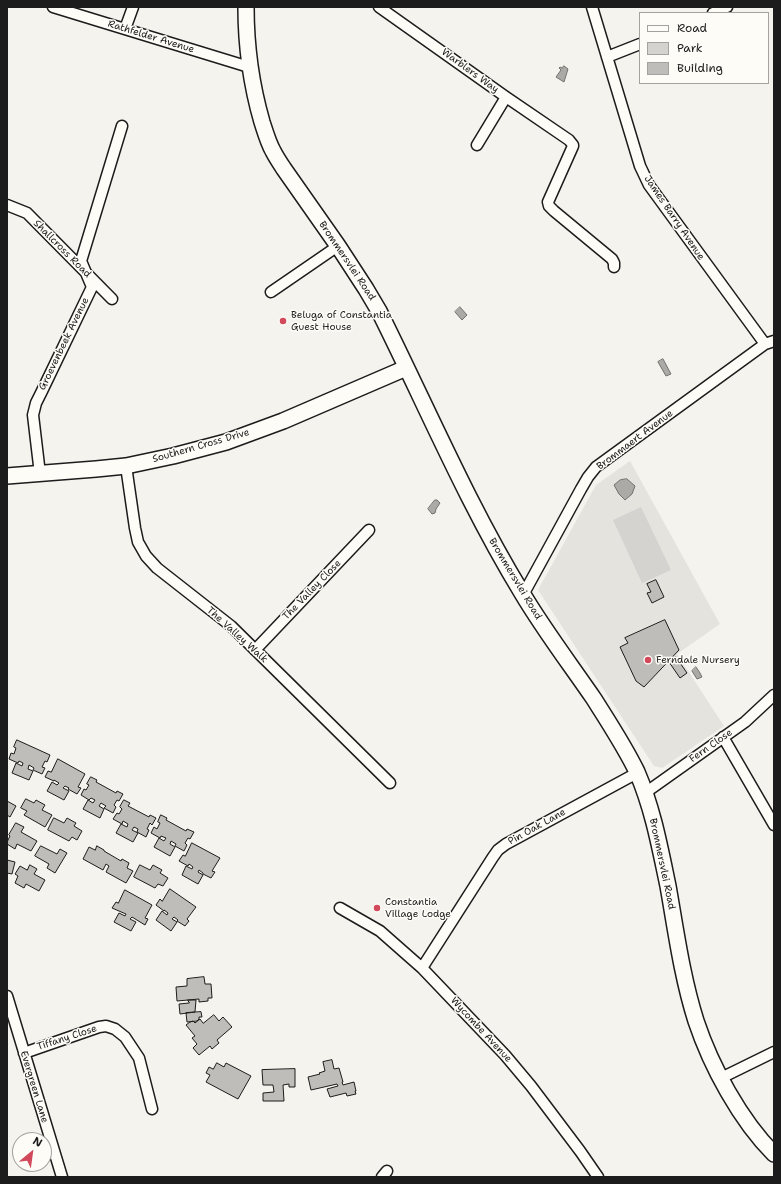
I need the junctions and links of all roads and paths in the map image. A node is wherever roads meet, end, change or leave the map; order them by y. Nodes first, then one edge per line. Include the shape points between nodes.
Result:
1 (53, 7) edge
2 (133, 7) edge
3 (246, 7) edge
4 (379, 7) edge
5 (592, 7) edge
6 (727, 7) edge
7 (714, 12) edge
8 (125, 29) junction
9 (639, 44) edge
10 (607, 58) junction
11 (249, 67) junction
12 (506, 97) junction
13 (122, 126) dead end
14 (477, 145) dead end
15 (7, 205) edge
16 (338, 246) junction
17 (614, 267) dead end
18 (87, 274) junction
19 (271, 292) dead end
20 (112, 299) dead end
21 (770, 343) edge
22 (406, 368) junction
23 (126, 466) junction
24 (40, 474) junction
25 (7, 476) edge
26 (369, 530) dead end
27 (523, 595) junction
28 (255, 650) junction
29 (774, 695) edge
30 (723, 737) junction
31 (637, 773) junction
32 (390, 783) dead end
33 (645, 793) junction
34 (774, 824) edge
35 (340, 908) dead end
36 (422, 968) junction
37 (7, 996) edge
38 (24, 1052) junction
39 (774, 1052) edge
40 (721, 1078) junction
41 (152, 1109) dead end
42 (774, 1154) edge
43 (62, 1177) edge
44 (598, 1177) edge

1 - 8 street, Rathfelder Avenue
2 - 8 street
3 - 11 street, Brommersvlei Road
4 - 12 street, Warblers Way
5 - 10 street, James Barry Avenue
6 - 7 street
8 - 11 street, Rathfelder Avenue
9 - 10 street
10 - 21 street, James Barry Avenue via 640,166 649,185
11 - 16 street, Brommersvlei Road via 257,104 272,150
12 - 14 street
12 - 17 street, Warblers Way via 572,144 548,202 549,206 612,259
13 - 18 street, Groevenbeek Avenue via 80,261
15 - 18 street, Shallcross Road via 27,213
16 - 19 street
16 - 22 street, Brommersvlei Road via 379,310
18 - 20 street, Shallcross Road
18 - 24 street, Groevenbeek Avenue via 92,287 33,415
21 - 27 street, Brommaert Avenue via 596,467 581,489
22 - 23 street, Southern Cross Drive via 283,421 226,442
22 - 27 street, Brommersvlei Road via 467,494
23 - 24 street, Southern Cross Drive
23 - 28 street, The Valley Walk via 138,542 146,556
24 - 25 street, Southern Cross Drive
26 - 28 street, The Valley Close
27 - 31 street, Brommersvlei Road via 614,730
28 - 32 street, The Valley Walk
29 - 30 street, Fern Close via 745,722
30 - 33 street, Fern Close
30 - 34 street
31 - 33 street, Brommersvlei Road
31 - 36 street, Pin Oak Lane via 498,850
33 - 40 street, Brommersvlei Road via 655,822 686,986 702,1039
35 - 36 street, Wycombe Avenue via 380,931
36 - 44 street, Wycombe Avenue via 514,1065
37 - 38 street, Evergreen Lane
38 - 41 street, Tiffany Close via 99,1027 115,1029 125,1037 139,1058
38 - 43 street, Evergreen Lane
39 - 40 street
40 - 42 street, Brommersvlei Road via 749,1125

